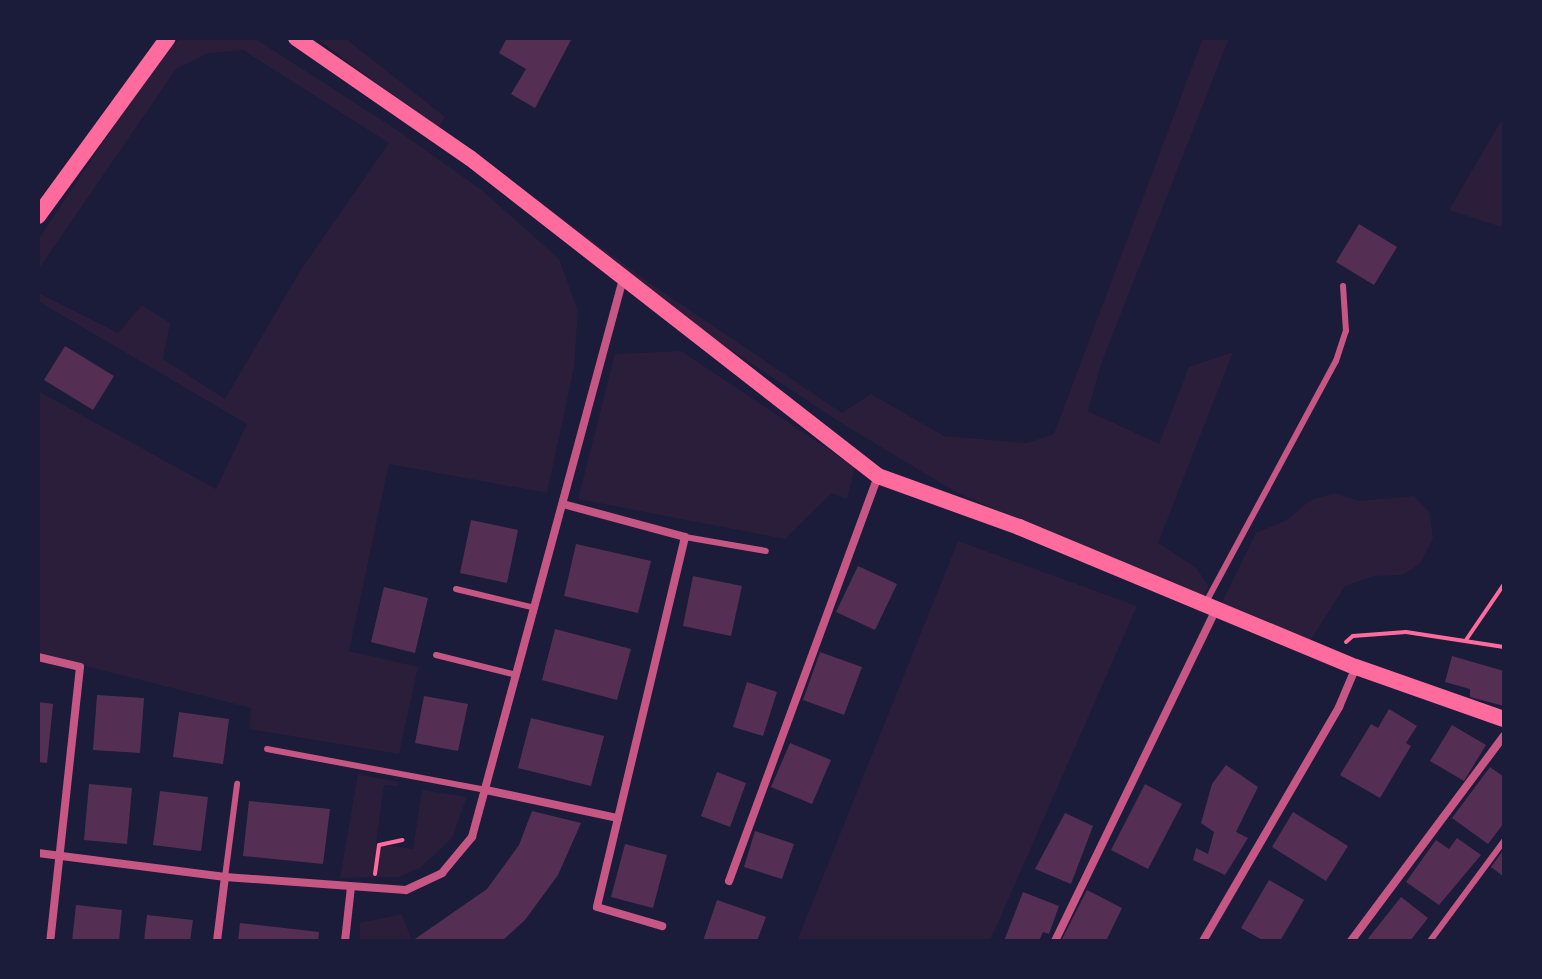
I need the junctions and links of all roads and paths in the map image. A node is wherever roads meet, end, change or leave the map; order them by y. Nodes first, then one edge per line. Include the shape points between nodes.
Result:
1 (168, 38) edge
2 (296, 38) edge
3 (309, 42) edge
4 (38, 216) edge
5 (623, 279) junction
6 (1343, 286) dead end
7 (878, 476) junction
8 (563, 504) junction
9 (685, 537) junction
10 (766, 551) dead end
11 (1504, 584) edge
12 (456, 589) dead end
13 (535, 608) junction
14 (1210, 609) junction
15 (1466, 640) junction
16 (1504, 647) edge
17 (436, 655) dead end
18 (1329, 656) junction
19 (38, 657) edge
20 (1356, 667) junction
21 (517, 675) junction
22 (1504, 719) edge
23 (1504, 736) edge
24 (267, 749) dead end
25 (237, 784) dead end
26 (486, 790) junction
27 (618, 818) junction
28 (402, 840) dead end
29 (1504, 841) edge
30 (38, 853) edge
31 (58, 856) junction
32 (225, 877) junction
33 (729, 881) dead end
34 (351, 887) junction
35 (373, 888) junction
36 (662, 926) dead end
37 (50, 941) edge
38 (217, 941) edge
39 (345, 941) edge
40 (1055, 941) edge
41 (1203, 941) edge
42 (1351, 941) edge
43 (1430, 941) edge

1 - 4 main road
2 - 3 main road
3 - 5 main road via 470,158
5 - 7 main road
5 - 8 street
6 - 14 lane via 1346,331 1336,361
7 - 14 main road via 1019,527
7 - 33 street
8 - 9 street
8 - 13 street
9 - 10 lane
9 - 27 street
11 - 15 path
12 - 13 lane
13 - 21 street
14 - 18 main road
14 - 40 street
15 - 16 path
15 - 18 path via 1406,632 1353,636
17 - 21 lane
18 - 20 main road
19 - 31 street via 80,667
20 - 22 main road
20 - 41 street via 1339,707
21 - 26 street
23 - 42 street
24 - 26 lane
25 - 32 lane
26 - 27 street
26 - 35 street via 472,837 442,873 406,890
27 - 36 street via 597,907
28 - 35 path via 379,845
29 - 43 lane
30 - 31 street
31 - 32 street
31 - 37 street
32 - 34 street
32 - 38 street
34 - 35 street
34 - 39 street

